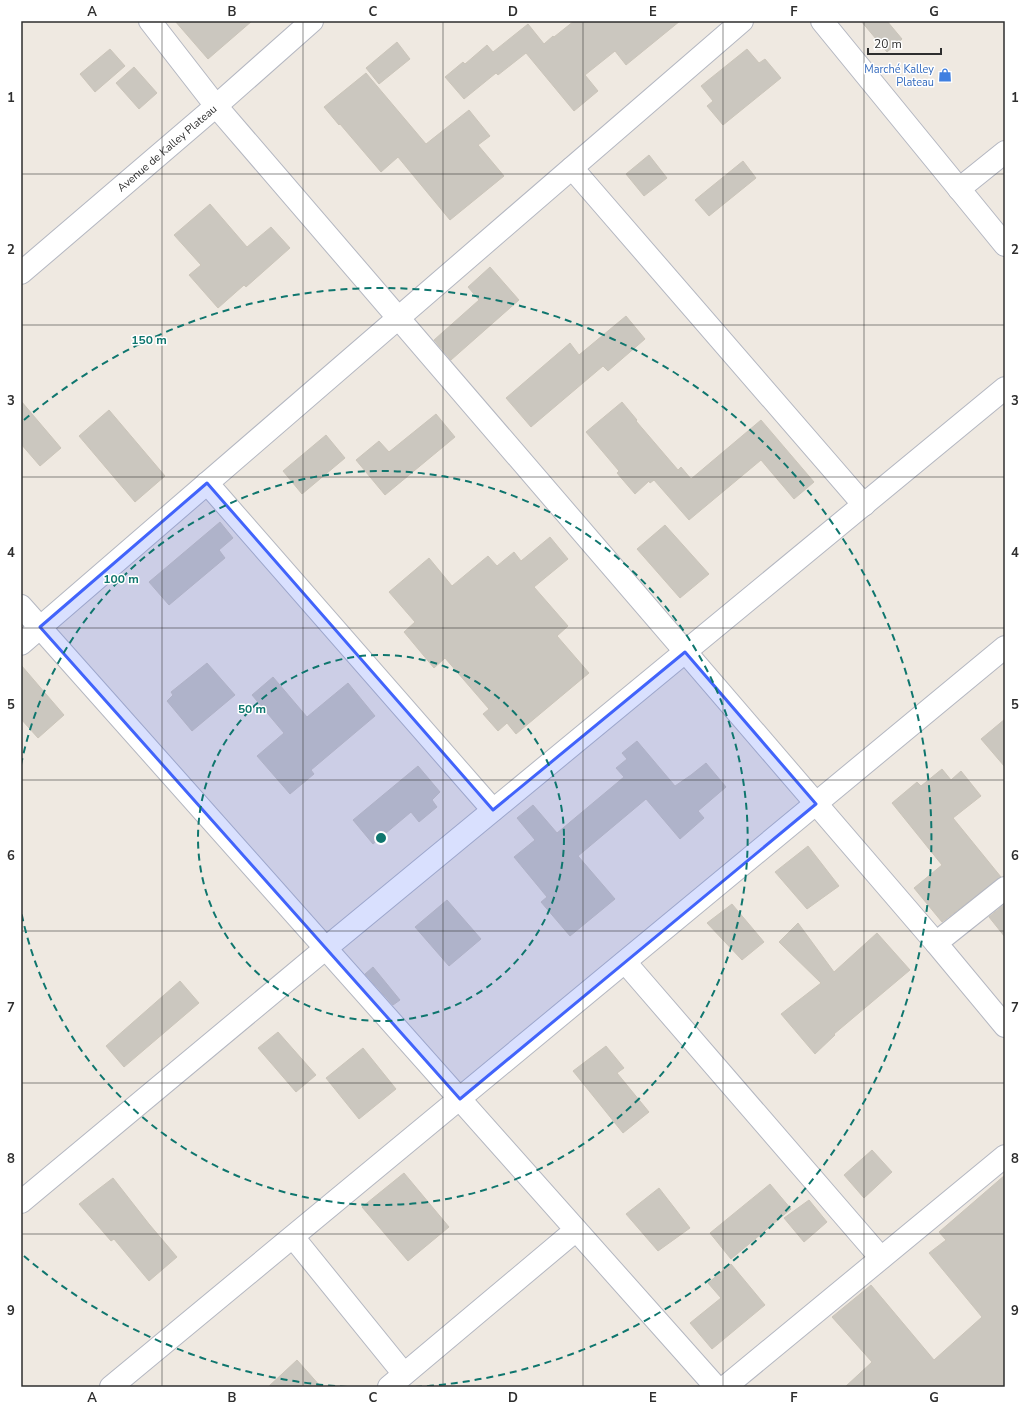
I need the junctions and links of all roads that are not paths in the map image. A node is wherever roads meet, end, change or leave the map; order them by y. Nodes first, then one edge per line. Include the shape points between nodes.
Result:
1 (150, 21) edge
2 (312, 21) edge
3 (742, 21) edge
4 (822, 21) edge
5 (216, 106) junction
6 (1005, 152) edge
7 (572, 168) junction
8 (959, 189) junction
9 (1005, 245) edge
10 (21, 273) edge
11 (398, 318) junction
12 (1005, 388) edge
13 (207, 483) junction
14 (864, 505) junction
15 (21, 606) edge
16 (40, 627) junction
17 (21, 644) edge
18 (1005, 647) edge
19 (685, 652) junction
20 (816, 804) junction
21 (493, 810) junction
22 (1005, 888) edge
23 (936, 943) junction
24 (326, 948) junction
25 (624, 962) junction
26 (1005, 1026) edge
27 (460, 1098) junction
28 (1005, 1156) edge
29 (21, 1202) edge
30 (576, 1230) junction
31 (293, 1237) junction
32 (881, 1258) junction
33 (396, 1381) edge
34 (112, 1387) edge
35 (716, 1387) edge
36 (725, 1387) edge

1 - 5 street
2 - 5 street, Avenue de Kalley Plateau
3 - 7 street
4 - 8 street
5 - 10 street, Avenue de Kalley Plateau
5 - 11 street
6 - 8 street
7 - 11 street
7 - 14 street
8 - 9 street
11 - 13 street
11 - 19 street
12 - 14 street
13 - 16 street
13 - 21 street
14 - 19 street
15 - 16 street
16 - 17 street
16 - 24 street
18 - 20 street
19 - 20 street
19 - 21 street
20 - 23 street
20 - 25 street
21 - 24 street
22 - 23 street
23 - 26 street
24 - 27 street
24 - 29 street
25 - 27 street
25 - 32 street
27 - 30 street
27 - 31 street
28 - 32 street
30 - 33 street
30 - 35 street
31 - 33 street
31 - 34 street
32 - 36 street

